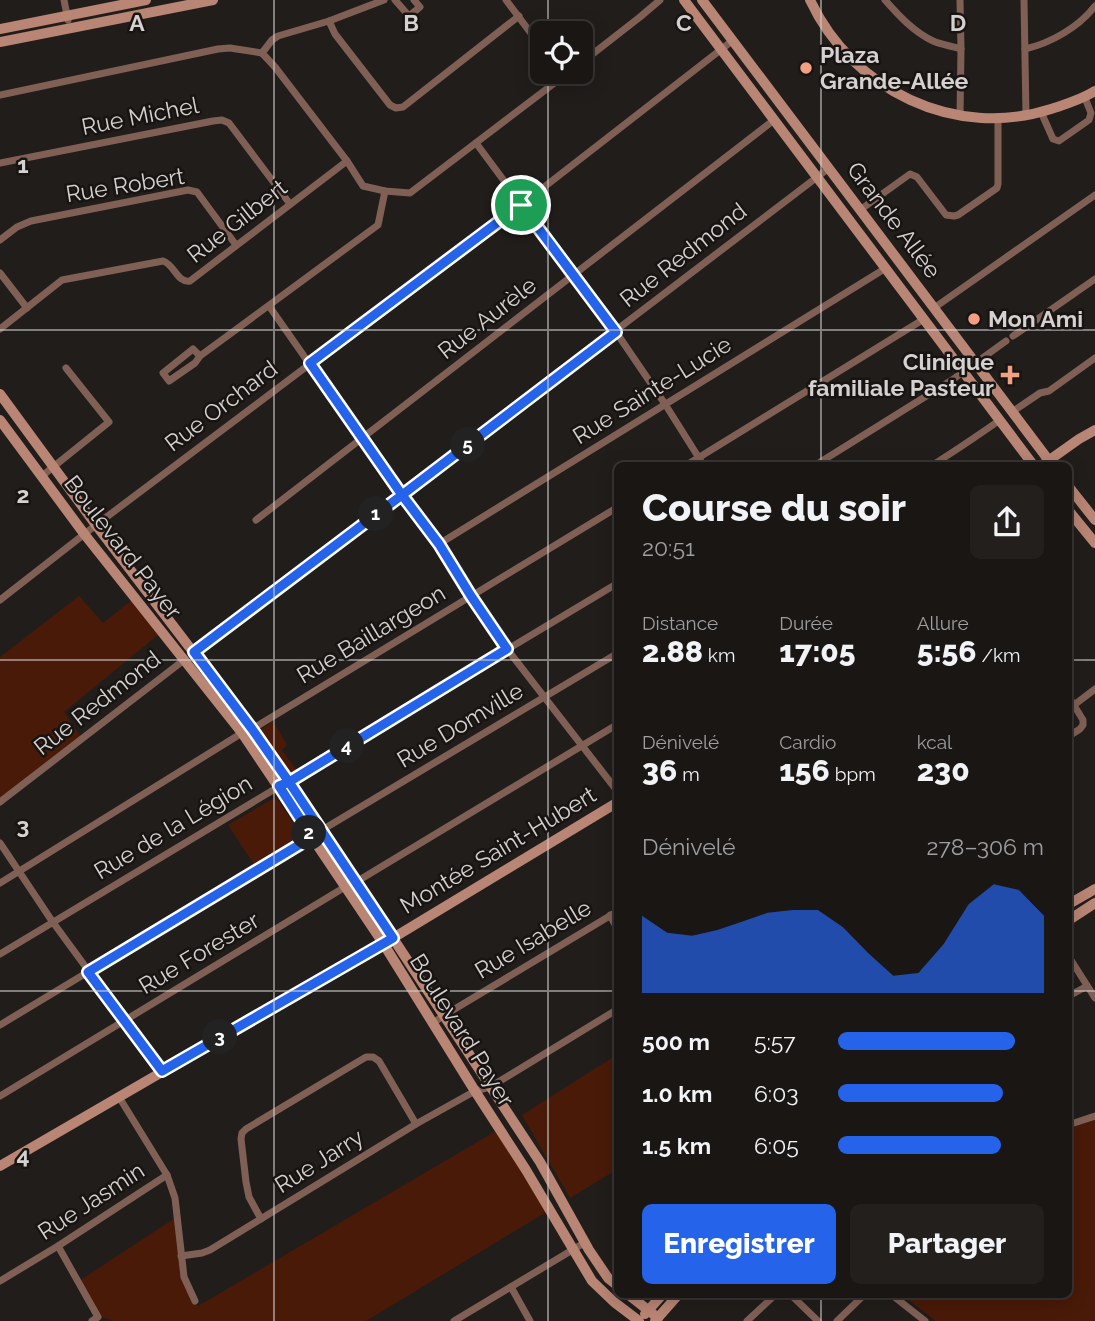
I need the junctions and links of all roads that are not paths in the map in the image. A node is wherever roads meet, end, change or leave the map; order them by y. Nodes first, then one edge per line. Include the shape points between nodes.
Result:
1 (64, 0) edge
2 (146, 0) edge
3 (214, 0) edge
4 (384, 0) edge
5 (395, 0) edge
6 (414, 0) edge
7 (506, 0) edge
8 (660, 0) edge
9 (684, 0) edge
10 (702, 0) edge
11 (810, 0) edge
12 (885, 0) edge
13 (960, 0) edge
14 (1024, 0) edge
15 (133, 1) edge
16 (1095, 6) edge
17 (134, 15) junction
18 (67, 16) junction
19 (519, 16) junction
20 (329, 21) junction
21 (70, 28) junction
22 (0, 29) edge
23 (530, 31) edge
24 (733, 41) junction
25 (0, 42) edge
26 (721, 49) junction
27 (961, 49) junction
28 (1025, 49) junction
29 (261, 52) junction
30 (593, 54) edge
31 (550, 84) edge
32 (1095, 91) edge
33 (0, 94) edge
34 (1084, 98) junction
35 (1041, 112) junction
36 (1026, 115) junction
37 (960, 116) junction
38 (998, 118) junction
39 (775, 120) junction
40 (475, 143) junction
41 (347, 161) junction
42 (0, 163) edge
43 (829, 168) junction
44 (817, 176) junction
45 (385, 191) junction
46 (1095, 195) edge
47 (290, 204) junction
48 (521, 205) junction
49 (860, 210) junction
50 (0, 240) edge
51 (236, 246) junction
52 (886, 268) junction
53 (0, 273) edge
54 (575, 276) junction
55 (1095, 279) edge
56 (269, 306) junction
57 (27, 308) junction
58 (934, 308) junction
59 (924, 319) junction
60 (0, 329) edge
61 (616, 332) junction
62 (200, 356) junction
63 (1095, 358) edge
64 (310, 363) junction
65 (975, 363) junction
66 (66, 368) dead end
67 (964, 372) junction
68 (0, 394) edge
69 (666, 404) junction
70 (1012, 412) junction
71 (0, 420) edge
72 (1000, 420) junction
73 (1095, 430) edge
74 (362, 439) junction
75 (698, 457) junction
76 (691, 462) edge
77 (701, 462) edge
78 (820, 462) edge
79 (937, 462) edge
80 (1031, 462) edge
81 (1047, 462) edge
82 (1050, 462) edge
83 (53, 466) junction
84 (42, 476) junction
85 (1072, 490) edge
86 (402, 495) junction
87 (614, 509) edge
88 (1093, 513) edge
89 (256, 520) dead end
90 (1073, 523) edge
91 (96, 525) junction
92 (85, 535) junction
93 (1095, 543) edge
94 (439, 544) junction
95 (614, 585) edge
96 (471, 596) junction
97 (0, 600) edge
98 (507, 649) junction
99 (194, 652) junction
100 (614, 655) edge
101 (184, 660) junction
102 (1095, 689) edge
103 (545, 697) junction
104 (1072, 702) edge
105 (1074, 705) junction
106 (614, 726) edge
107 (247, 731) junction
108 (1072, 734) edge
109 (582, 746) junction
110 (284, 784) junction
111 (614, 787) edge
112 (0, 802) edge
113 (614, 804) edge
114 (322, 830) junction
115 (312, 837) junction
116 (0, 843) edge
117 (18, 871) junction
118 (356, 882) junction
119 (0, 883) edge
120 (345, 887) junction
121 (1095, 889) edge
122 (1072, 902) edge
123 (1095, 903) edge
124 (614, 913) edge
125 (1072, 918) edge
126 (52, 921) junction
127 (388, 940) junction
128 (0, 954) edge
129 (1072, 962) edge
130 (88, 972) junction
131 (1087, 986) junction
132 (1072, 994) edge
133 (1095, 998) edge
134 (614, 1011) edge
135 (443, 1016) junction
136 (125, 1020) junction
137 (432, 1024) junction
138 (0, 1025) edge
139 (162, 1071) junction
140 (490, 1087) junction
141 (475, 1091) junction
142 (0, 1096) edge
143 (119, 1097) junction
144 (1095, 1116) edge
145 (1072, 1123) edge
146 (416, 1124) junction
147 (0, 1166) edge
148 (167, 1175) junction
149 (261, 1219) junction
150 (584, 1243) junction
151 (58, 1246) junction
152 (573, 1250) junction
153 (181, 1256) junction
154 (0, 1281) edge
155 (614, 1283) edge
156 (511, 1287) junction
157 (633, 1298) edge
158 (659, 1298) edge
159 (675, 1298) edge
160 (772, 1298) edge
161 (794, 1298) edge
162 (861, 1298) edge
163 (896, 1298) edge
164 (195, 1301) dead end
165 (648, 1310) junction
166 (656, 1319) edge
167 (92, 1321) edge
168 (454, 1321) edge
169 (530, 1321) edge
170 (640, 1321) edge
171 (747, 1321) edge
172 (818, 1321) edge
173 (837, 1321) edge
174 (925, 1321) edge

1 - 18 street
2 - 15 street
3 - 17 street
4 - 20 street
5 - 6 street via 409,16 420,7
7 - 19 street
8 - 30 street
9 - 26 street, Grande Allée
10 - 24 street, Grande Allée
11 - 37 street via 835,41 875,80 913,102
12 - 27 street via 914,29
13 - 27 street
14 - 28 street
15 - 17 street
15 - 18 street
16 - 28 street via 1073,27
17 - 21 street
18 - 21 street
18 - 22 street
19 - 20 street via 396,108
19 - 23 street
20 - 29 street via 278,36
21 - 25 street
24 - 26 street, Rue Orchard
24 - 43 street, Grande Allée
26 - 39 street, Grande Allée
26 - 48 street, Rue Orchard
27 - 37 street
28 - 36 street
29 - 33 street via 218,49
29 - 41 street
31 - 40 street
32 - 34 street
34 - 35 street
34 - 35 street via 1091,113 1089,120 1059,141
35 - 36 street
36 - 38 street
37 - 38 street
38 - 49 street via 997,188 958,215 946,215 912,174
39 - 44 street, Grande Allée
39 - 54 street, Rue Aurèle
40 - 45 street via 410,193
40 - 48 street
41 - 45 street via 363,186
41 - 47 street, Rue Gilbert
42 - 47 street, Rue Michel via 222,120 229,123
43 - 44 street, Rue Redmond
43 - 49 street, Grande Allée
44 - 52 street, Grande Allée
44 - 61 street, Rue Redmond
45 - 56 street via 378,225
46 - 58 street
47 - 51 street, Rue Gilbert
48 - 54 street
48 - 64 street, Rue Orchard
49 - 58 street, Grande Allée
50 - 51 street, Rue Robert via 32,221 188,190 197,192
51 - 57 street, Rue Gilbert via 190,281 185,282 163,261 62,280
52 - 59 street, Grande Allée
52 - 69 street, Rue Sainte-Lucie
53 - 57 street
54 - 61 street
54 - 74 street, Rue Aurèle
55 - 65 street
56 - 62 street
56 - 64 street
57 - 60 street, Rue Gilbert
58 - 65 street, Grande Allée
59 - 67 street, Grande Allée
59 - 75 street
61 - 69 street
61 - 86 street, Rue Redmond
62 - 62 street via 169,382 163,373 192,349
63 - 70 street
64 - 74 street
64 - 91 street, Rue Orchard
65 - 67 street
65 - 70 street, Grande Allée
66 - 83 street via 109,422
67 - 72 street, Grande Allée
67 - 78 street
68 - 83 street, Boulevard Payer
69 - 75 street
69 - 94 street, Rue Sainte-Lucie
70 - 81 street, Grande Allée
71 - 84 street, Boulevard Payer
72 - 79 street
72 - 80 street, Grande Allée
73 - 82 street
74 - 86 street
74 - 89 street, Rue Aurèle
75 - 76 street
75 - 77 street
83 - 84 street
83 - 91 street, Boulevard Payer
84 - 92 street, Boulevard Payer
85 - 88 street
86 - 94 street
86 - 99 street, Rue Redmond
87 - 96 street, Rue Baillargeon
88 - 90 street
90 - 93 street
91 - 92 street, Rue Orchard
91 - 99 street, Boulevard Payer
92 - 97 street, Rue Orchard
92 - 101 street, Boulevard Payer
94 - 96 street
95 - 98 street, Rue de la Légion
96 - 98 street
96 - 107 street, Rue Baillargeon
98 - 103 street
98 - 110 street, Rue de la Légion
99 - 107 street, Boulevard Payer
100 - 103 street, Rue Domville
101 - 107 street, Boulevard Payer
101 - 112 street, Rue Redmond
102 - 105 street
103 - 109 street
103 - 114 street, Rue Domville
104 - 105 street
105 - 108 street via 1083,725
106 - 109 street
107 - 110 street, Boulevard Payer
107 - 117 street, Rue Baillargeon
109 - 111 street
109 - 118 street
110 - 114 street, Boulevard Payer
110 - 115 street, Boulevard Payer
110 - 126 street, Rue de la Légion
113 - 127 street, Montée Saint-Hubert
114 - 118 street, Boulevard Payer
115 - 120 street, Boulevard Payer
115 - 130 street
116 - 117 street
117 - 119 street, Rue Baillargeon
117 - 126 street
118 - 127 street, Boulevard Payer
120 - 127 street, Boulevard Payer
120 - 136 street, Rue Forester
121 - 122 street
123 - 125 street
124 - 135 street, Rue Isabelle
126 - 128 street, Rue de la Légion
126 - 130 street
127 - 135 street, Boulevard Payer
127 - 137 street, Boulevard Payer
127 - 139 street, Montée Saint-Hubert
129 - 131 street
130 - 136 street
130 - 138 street
131 - 132 street
131 - 133 street
134 - 140 street, Rue Jarry
135 - 137 street, Rue Isabelle
135 - 140 street, Boulevard Payer
136 - 139 street
136 - 142 street, Rue Forester
137 - 141 street, Boulevard Payer
139 - 143 street, Montée Saint-Hubert
140 - 141 street, Rue Jarry
140 - 150 street, Boulevard Payer via 540,1162
141 - 146 street, Rue Jarry
141 - 152 street, Boulevard Payer
143 - 147 street, Montée Saint-Hubert
143 - 148 street
144 - 145 street
146 - 149 street, Rue Jarry
146 - 149 street via 379,1061 366,1057 246,1129 241,1139 246,1182
148 - 151 street, Rue Jasmin
148 - 153 street via 175,1198
149 - 153 street, Rue Jarry via 210,1250
150 - 152 street
150 - 155 street, Boulevard Payer
151 - 154 street, Rue Jasmin
151 - 167 street via 98,1317
152 - 156 street
152 - 170 street, Boulevard Payer via 592,1281
153 - 164 street
156 - 168 street
156 - 169 street
157 - 165 street
158 - 165 street
159 - 166 street
160 - 171 street
161 - 172 street
162 - 173 street
163 - 174 street
165 - 166 street
165 - 170 street

